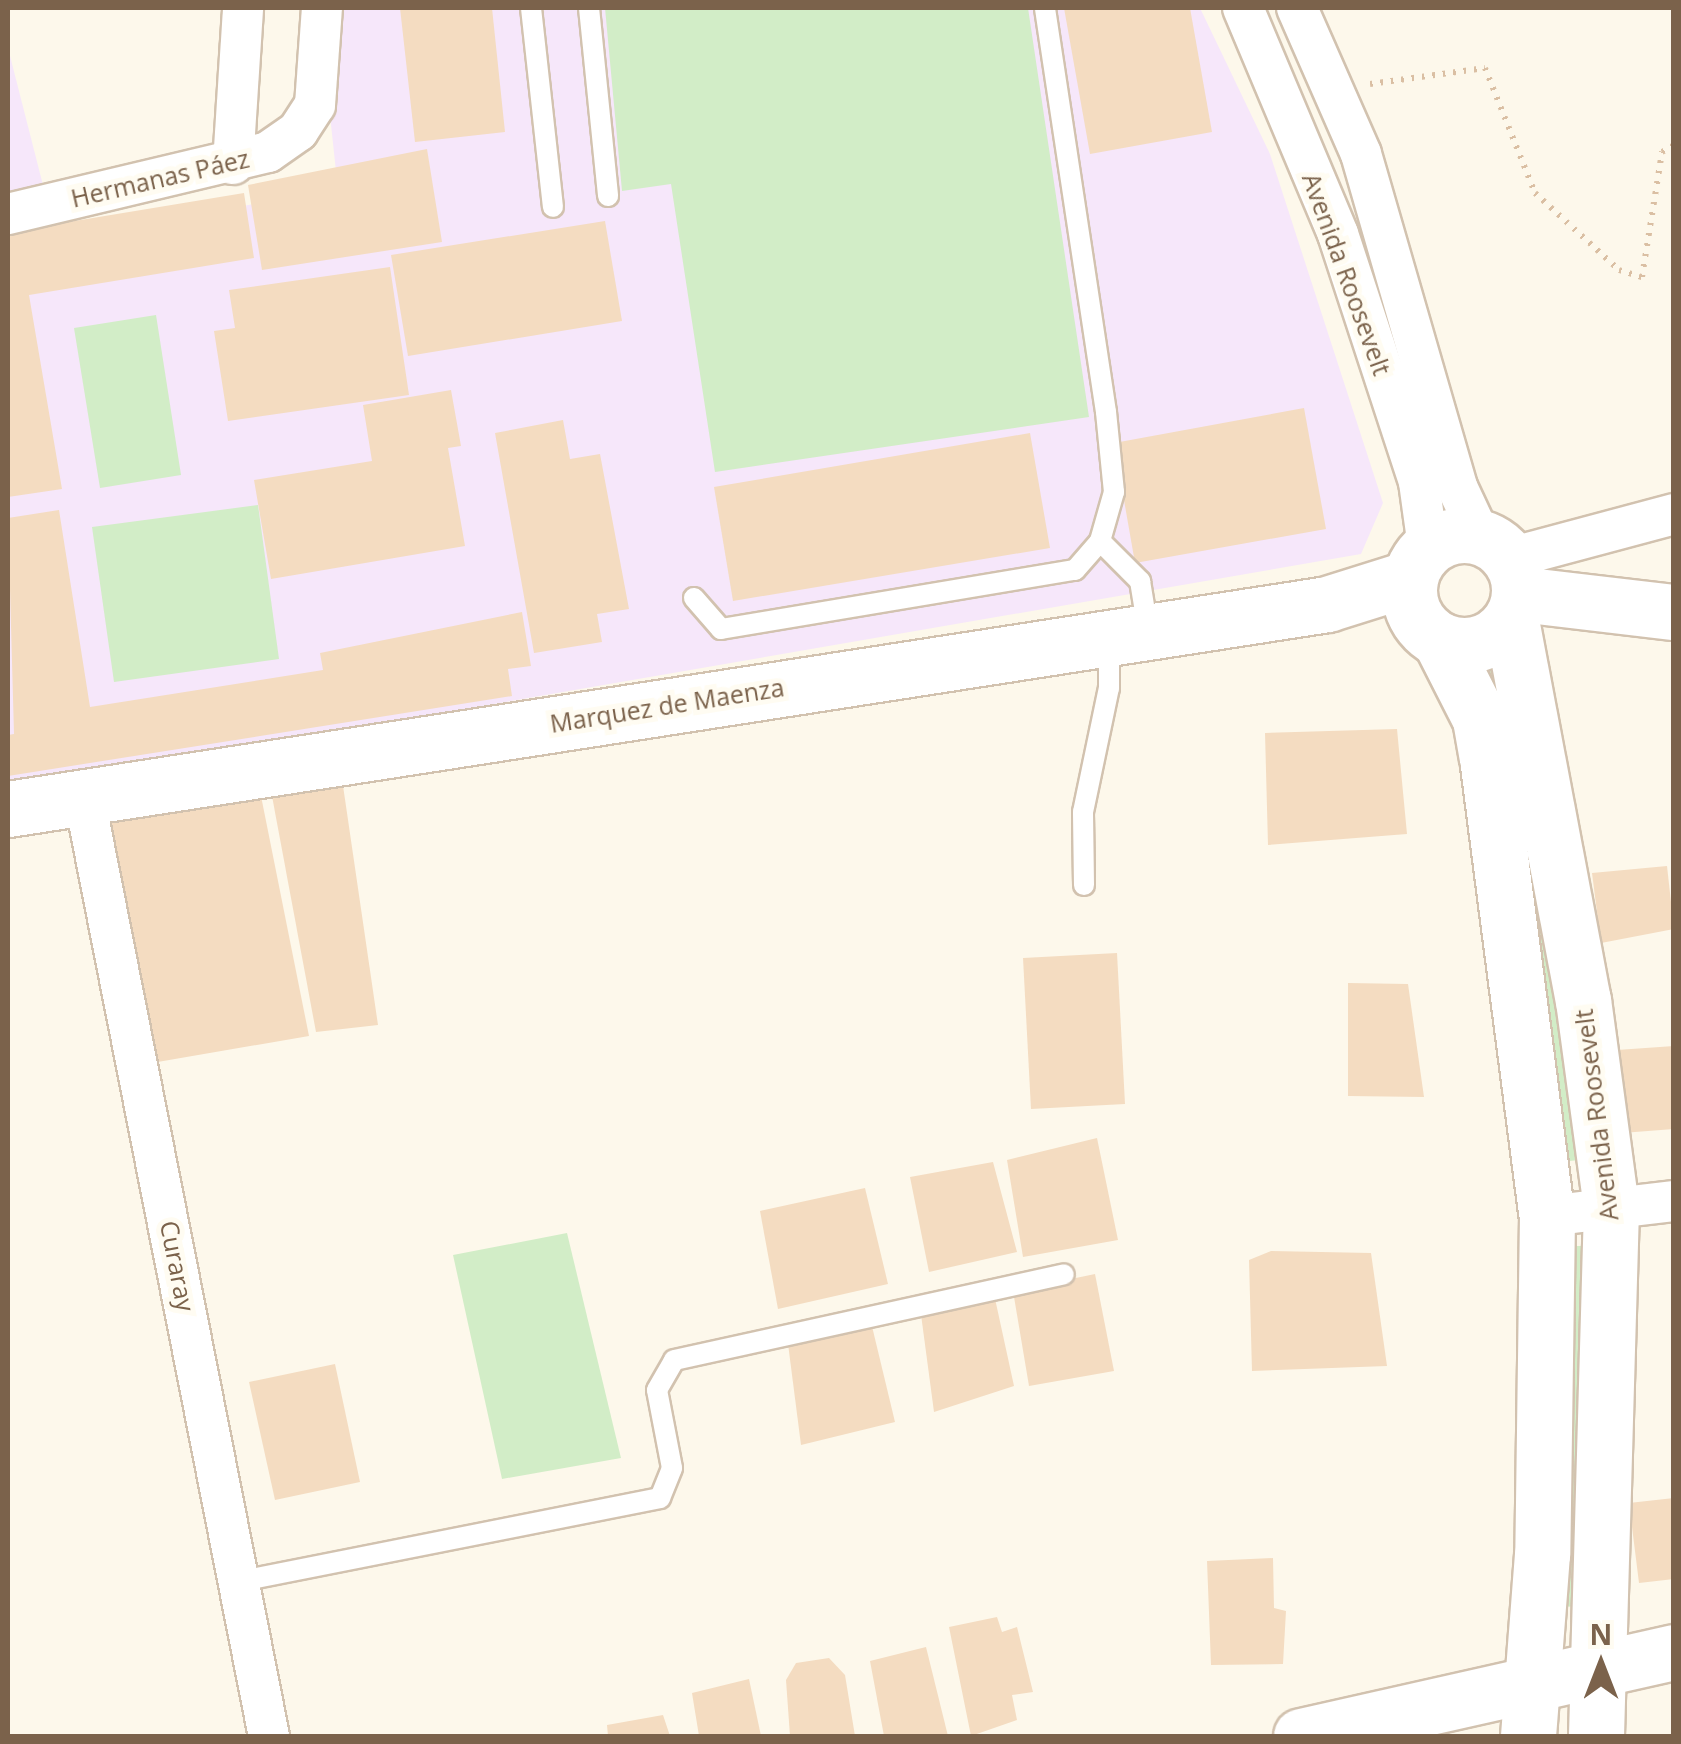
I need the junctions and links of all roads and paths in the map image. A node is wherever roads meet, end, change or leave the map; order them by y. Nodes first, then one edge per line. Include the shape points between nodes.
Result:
1 (243, 8) edge
2 (322, 8) edge
3 (531, 8) edge
4 (590, 8) edge
5 (1044, 8) edge
6 (1243, 8) edge
7 (1297, 8) edge
8 (1330, 90) junction
9 (1674, 145) edge
10 (233, 164) junction
11 (608, 196) dead end
12 (553, 207) dead end
13 (8, 214) edge
14 (1674, 514) edge
15 (1100, 542) junction
16 (1464, 585) junction
17 (694, 598) dead end
18 (1674, 612) edge
19 (1128, 635) junction
20 (84, 796) junction
21 (8, 809) edge
22 (1084, 884) dead end
23 (1674, 1201) edge
24 (1611, 1208) junction
25 (1546, 1216) junction
26 (1064, 1274) dead end
27 (241, 1581) junction
28 (1674, 1652) edge
29 (1674, 1690) edge
30 (1597, 1705) edge
31 (1520, 1722) edge
32 (269, 1736) edge
33 (1302, 1736) edge

1 - 10 street
2 - 10 street, Hermanas Páez via 315,105 298,131
3 - 12 lane
4 - 11 lane
5 - 15 lane via 1106,412 1114,492
6 - 16 street, Avenida Roosevelt via 1338,234 1419,482
7 - 8 street, Avenida Roosevelt
8 - 9 path via 1485,68 1535,193 1619,270 1642,276 1662,152
8 - 16 street, Avenida Roosevelt via 1361,154 1457,487
10 - 13 street, Hermanas Páez
14 - 16 street
15 - 17 lane via 1075,570 721,629
15 - 19 lane via 1140,580
16 - 18 street, Marquez de Maenza
16 - 19 street, Marquez de Maenza
16 - 24 street, Avenida Roosevelt via 1583,1000
16 - 25 street, Avenida Roosevelt
19 - 20 street, Marquez de Maenza
19 - 22 lane via 1108,688 1083,812
20 - 21 street, Marquez de Maenza
20 - 27 street, Curaray
23 - 24 street
24 - 25 street
24 - 30 street, Avenida Roosevelt
25 - 31 street, Avenida Roosevelt via 1542,1554
26 - 27 lane via 674,1360 658,1390 672,1468 660,1498
27 - 32 street, Curaray
28 - 30 street
29 - 30 street
30 - 31 street
31 - 33 street

